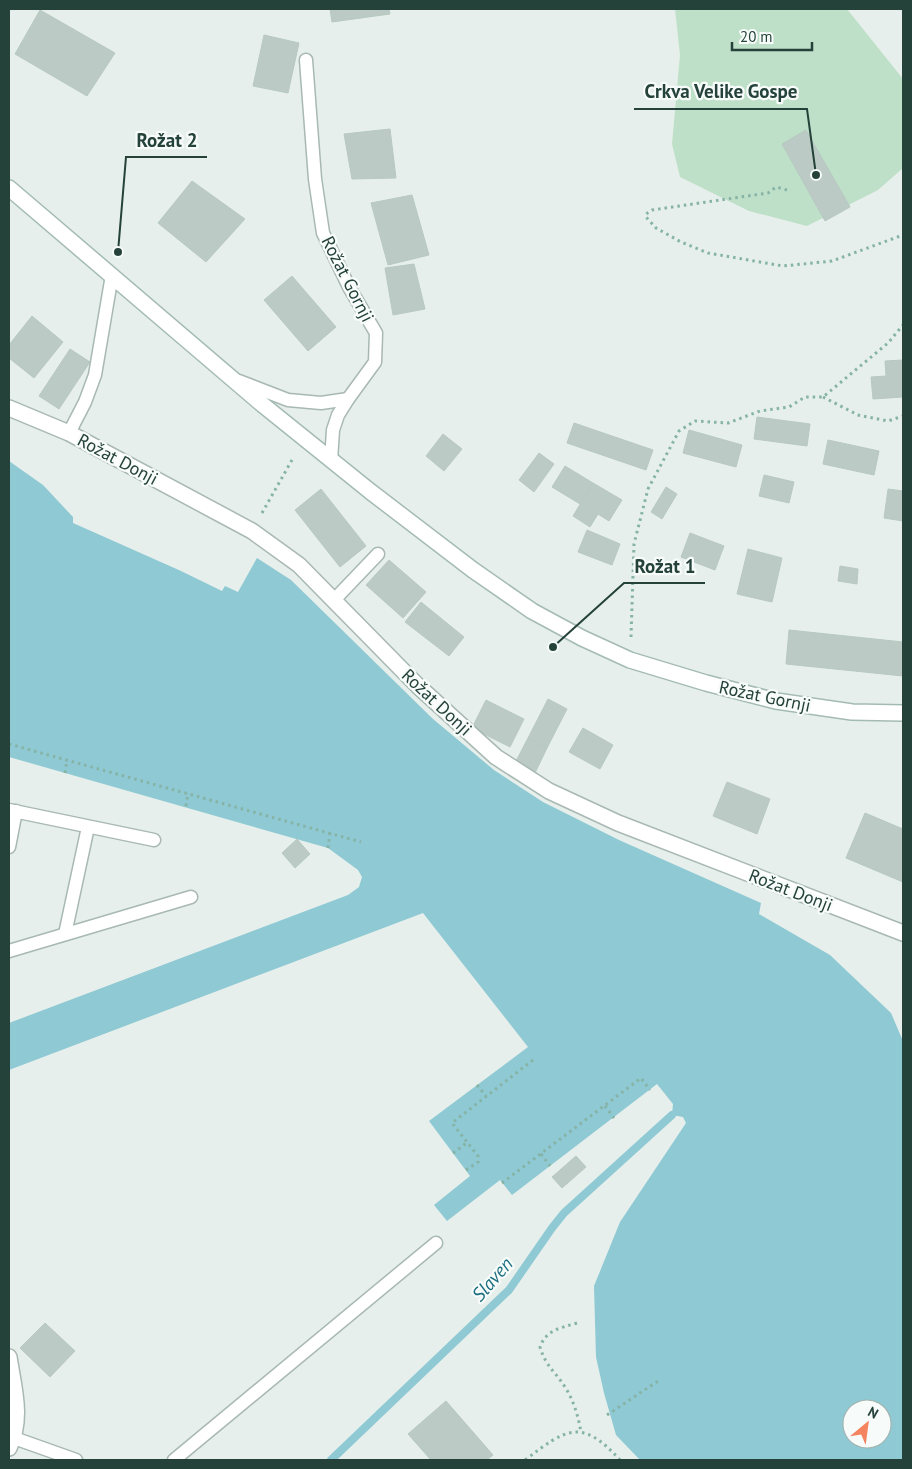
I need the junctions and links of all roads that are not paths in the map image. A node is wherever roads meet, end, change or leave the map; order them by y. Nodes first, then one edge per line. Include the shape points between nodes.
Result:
1 (306, 60) dead end
2 (9, 188) edge
3 (112, 275) junction
4 (234, 379) junction
5 (348, 399) junction
6 (9, 408) edge
7 (69, 433) junction
8 (331, 460) junction
9 (378, 554) dead end
10 (335, 600) junction
11 (903, 713) edge
12 (12, 810) edge
13 (88, 827) junction
14 (154, 840) dead end
15 (9, 847) edge
16 (191, 898) dead end
17 (903, 933) edge
18 (65, 934) junction
19 (9, 951) edge
20 (436, 1243) dead end
21 (9, 1357) edge
22 (11, 1443) edge
23 (76, 1460) edge
24 (174, 1460) edge

1 - 5 lane, Rožat Gornji via 315,179 323,233 376,333 375,362
2 - 3 street, Rožat Gornji
3 - 4 street, Rožat Gornji
3 - 7 lane via 95,375 86,402
4 - 5 lane, Rožat Gornji via 288,400 321,403
4 - 8 street, Rožat Gornji
5 - 8 lane, Rožat Gornji via 332,430
6 - 7 street, Rožat Donji
7 - 10 street, Rožat Donji via 252,531 299,564
8 - 11 street, Rožat Gornji via 473,570 532,611 630,660 706,684 776,701 852,712
9 - 10 lane
10 - 17 street, Rožat Donji via 418,686 496,757 549,791 618,823
12 - 13 lane
12 - 15 lane
13 - 14 lane
13 - 18 lane
16 - 18 lane
18 - 19 lane
20 - 24 lane
21 - 22 street via 18,1412
22 - 23 lane

